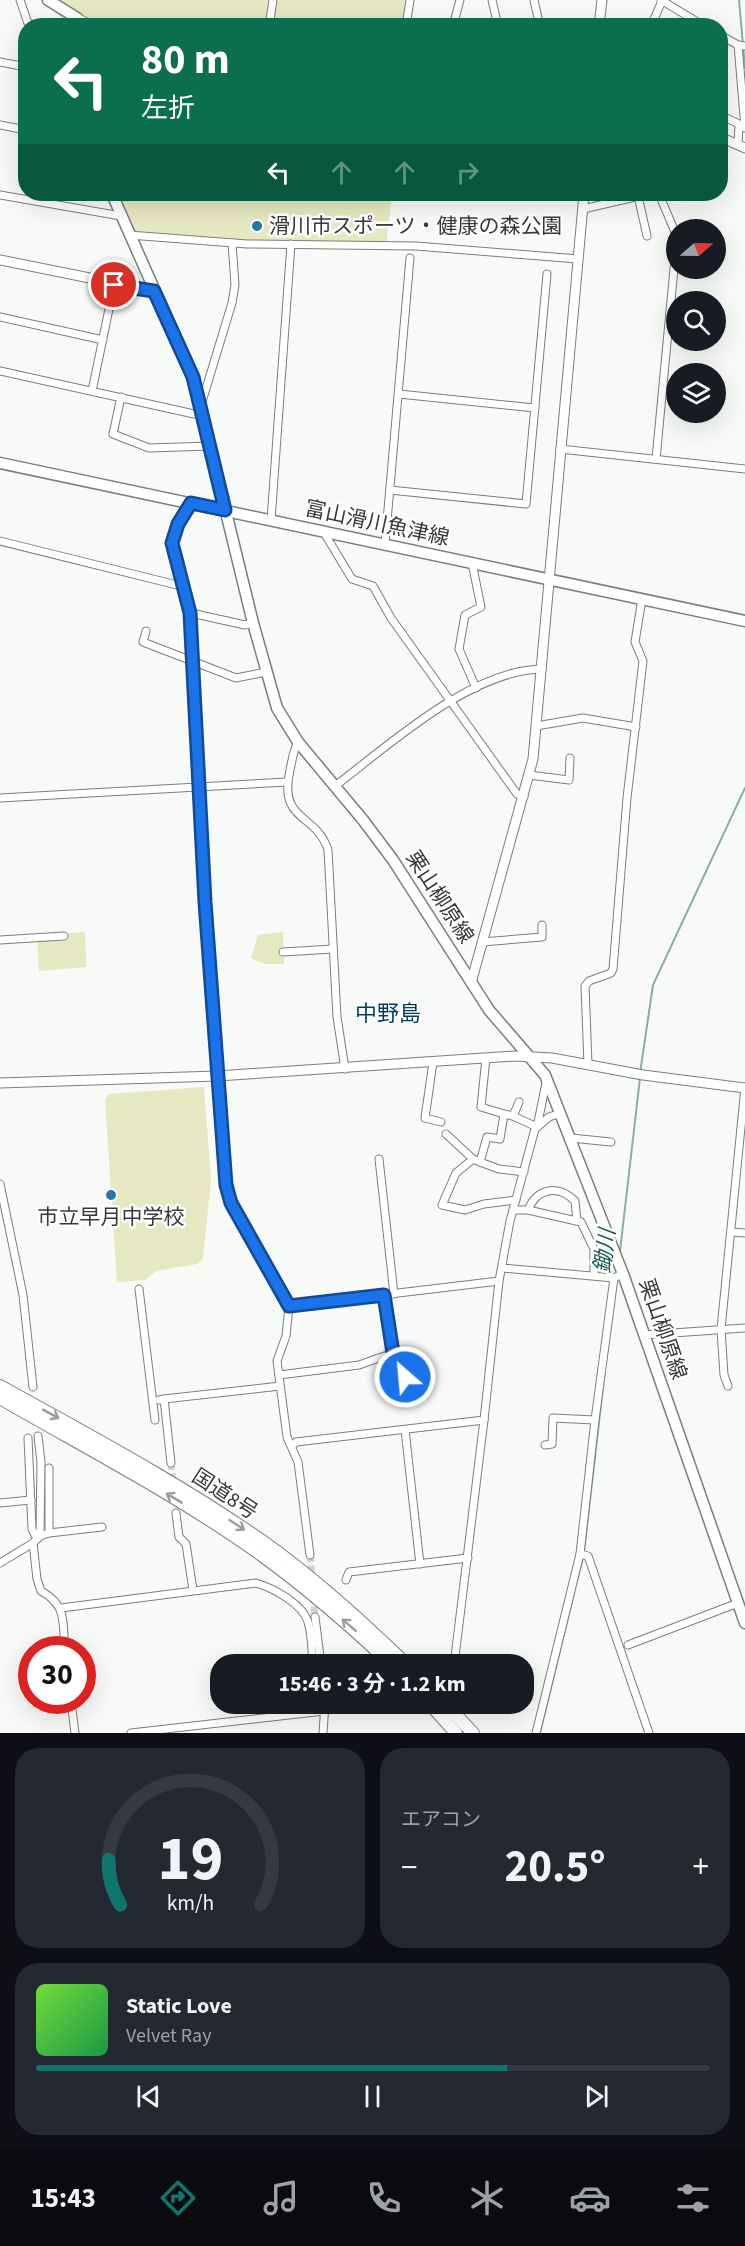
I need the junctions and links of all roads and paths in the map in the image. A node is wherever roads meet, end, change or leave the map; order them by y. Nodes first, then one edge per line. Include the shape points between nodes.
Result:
1 (20, 0) edge
2 (48, 0) edge
3 (273, 0) edge
4 (410, 0) edge
5 (460, 0) edge
6 (492, 0) edge
7 (534, 0) edge
8 (602, 0) edge
9 (662, 0) edge
10 (26, 18) edge
11 (70, 18) edge
12 (270, 18) edge
13 (407, 18) edge
14 (455, 18) edge
15 (496, 18) edge
16 (538, 18) edge
17 (600, 18) edge
18 (654, 18) edge
19 (691, 18) edge
20 (741, 45) edge
21 (0, 62) edge
22 (18, 65) edge
23 (728, 118) edge
24 (0, 125) edge
25 (18, 128) edge
26 (745, 128) edge
27 (728, 140) edge
28 (742, 146) edge
29 (0, 195) edge
30 (18, 198) edge
31 (35, 201) edge
32 (115, 201) edge
33 (584, 201) edge
34 (617, 201) edge
35 (639, 201) edge
36 (662, 201) edge
37 (583, 209) junction
38 (121, 216) junction
39 (129, 235) junction
40 (647, 236) dead end
41 (232, 243) junction
42 (291, 244) junction
43 (410, 258) dead end
44 (578, 259) junction
45 (0, 260) edge
46 (547, 274) dead end
47 (114, 285) junction
48 (154, 291) junction
49 (0, 317) edge
50 (103, 340) junction
51 (0, 371) edge
52 (92, 391) junction
53 (399, 394) junction
54 (121, 397) junction
55 (202, 407) junction
56 (535, 408) junction
57 (210, 446) junction
58 (560, 449) junction
59 (656, 459) junction
60 (0, 463) edge
61 (745, 469) edge
62 (390, 490) junction
63 (191, 503) junction
64 (225, 510) junction
65 (271, 520) junction
66 (323, 531) junction
67 (0, 541) edge
68 (385, 544) junction
69 (472, 563) junction
70 (550, 580) junction
71 (185, 586) junction
72 (642, 599) junction
73 (190, 613) junction
74 (745, 621) edge
75 (253, 623) junction
76 (146, 631) dead end
77 (192, 659) junction
78 (542, 669) junction
79 (266, 672) junction
80 (476, 688) junction
81 (450, 700) junction
82 (536, 726) junction
83 (636, 727) junction
84 (298, 742) junction
85 (570, 758) dead end
86 (529, 775) junction
87 (287, 782) junction
88 (335, 786) junction
89 (198, 787) junction
90 (524, 797) junction
91 (0, 798) edge
92 (542, 925) dead end
93 (64, 936) dead end
94 (0, 940) edge
95 (482, 942) junction
96 (333, 949) junction
97 (283, 952) dead end
98 (471, 982) junction
99 (531, 1057) junction
100 (486, 1058) junction
101 (433, 1062) junction
102 (588, 1064) junction
103 (345, 1069) junction
104 (217, 1076) junction
105 (547, 1080) junction
106 (0, 1083) edge
107 (745, 1088) edge
108 (519, 1102) dead end
109 (561, 1113) junction
110 (504, 1114) junction
111 (513, 1116) junction
112 (441, 1122) dead end
113 (537, 1127) junction
114 (447, 1134) dead end
115 (571, 1138) junction
116 (610, 1142) dead end
117 (378, 1159) dead end
118 (476, 1160) junction
119 (524, 1172) junction
120 (0, 1184) edge
121 (516, 1200) junction
122 (528, 1209) junction
123 (513, 1210) junction
124 (578, 1221) junction
125 (3, 1225) edge
126 (731, 1232) junction
127 (745, 1233) edge
128 (502, 1268) junction
129 (594, 1275) junction
130 (618, 1276) junction
131 (499, 1281) junction
132 (139, 1289) dead end
133 (394, 1294) junction
134 (384, 1295) junction
135 (289, 1306) junction
136 (745, 1328) edge
137 (721, 1329) junction
138 (644, 1335) junction
139 (393, 1353) junction
140 (279, 1375) junction
141 (0, 1386) edge
142 (280, 1386) junction
143 (728, 1386) dead end
144 (33, 1387) dead end
145 (390, 1390) dead end
146 (0, 1398) edge
147 (164, 1399) junction
148 (154, 1401) junction
149 (155, 1420) dead end
150 (484, 1420) junction
151 (595, 1420) junction
152 (405, 1430) junction
153 (38, 1436) dead end
154 (28, 1438) dead end
155 (545, 1445) dead end
156 (292, 1446) junction
157 (171, 1463) tunnel mouth
158 (49, 1468) dead end
159 (31, 1500) junction
160 (0, 1503) edge
161 (176, 1514) dead end
162 (102, 1527) dead end
163 (49, 1533) junction
164 (37, 1539) junction
165 (580, 1554) junction
166 (310, 1555) tunnel mouth
167 (468, 1558) junction
168 (0, 1563) edge
169 (420, 1564) junction
170 (346, 1580) dead end
171 (193, 1590) junction
172 (738, 1603) junction
173 (61, 1608) junction
174 (315, 1617) tunnel mouth
175 (745, 1623) edge
176 (64, 1636) edge
177 (628, 1644) dead end
178 (312, 1654) edge
179 (320, 1654) edge
180 (380, 1654) edge
181 (396, 1654) edge
182 (455, 1654) edge
183 (73, 1714) edge
184 (278, 1714) edge
185 (324, 1714) edge
186 (439, 1714) edge
187 (456, 1714) edge
188 (75, 1733) edge
189 (131, 1733) edge
190 (323, 1733) edge
191 (456, 1733) edge
192 (474, 1733) edge
193 (536, 1733) edge
194 (649, 1733) edge

1 - 10 street
2 - 11 main road
3 - 12 street
4 - 13 street
5 - 14 street
6 - 15 street
7 - 16 street
8 - 17 street
9 - 18 street
9 - 19 street
20 - 26 street
21 - 22 street
23 - 28 street via 739,123
24 - 25 street
27 - 28 street
29 - 30 street
31 - 38 street
32 - 38 main road, 栗山柳原線
33 - 37 street
34 - 37 street
35 - 40 street
36 - 59 street via 675,232 676,248
37 - 44 street
38 - 39 main road, 栗山柳原線
39 - 41 street
39 - 48 main road, 栗山柳原線
41 - 42 street
41 - 55 street via 232,303
42 - 44 street via 416,246
42 - 65 street
43 - 53 street
44 - 58 street
45 - 47 street
46 - 56 street
47 - 48 street
47 - 50 street
48 - 55 main road, 栗山柳原線 via 193,377
49 - 50 street
50 - 52 street
51 - 52 street
52 - 54 street
53 - 56 street
53 - 62 street
54 - 55 street via 194,414
54 - 57 street via 113,434 149,448
55 - 57 main road, 栗山柳原線
56 - 62 street via 526,504
57 - 64 main road, 栗山柳原線
58 - 59 street
58 - 70 street
59 - 61 street
60 - 63 main road, 富山滑川魚津線
62 - 68 street
63 - 64 main road, 富山滑川魚津線
63 - 71 street via 172,543
64 - 65 main road, 富山滑川魚津線
64 - 75 main road, 栗山柳原線
65 - 66 main road, 富山滑川魚津線
66 - 68 main road, 富山滑川魚津線
66 - 81 street via 352,579 372,586
67 - 71 street
68 - 69 main road, 富山滑川魚津線
69 - 70 main road, 富山滑川魚津線
69 - 80 street via 481,607 465,615 459,649
70 - 72 main road, 富山滑川魚津線
70 - 78 street
71 - 73 street
72 - 74 main road, 富山滑川魚津線
72 - 83 street via 635,642 643,661
73 - 75 street via 245,625
73 - 77 street
75 - 79 main road, 栗山柳原線
76 - 77 street via 143,642
77 - 79 street via 236,678
77 - 89 street
78 - 80 street via 503,677
78 - 82 street
79 - 84 main road, 栗山柳原線 via 278,708
80 - 81 street
81 - 88 street
81 - 90 street via 517,794
82 - 83 street via 583,718
82 - 86 street
83 - 102 street via 614,969 585,986
84 - 87 street
84 - 88 main road, 栗山柳原線
85 - 86 street via 568,780
86 - 90 street
87 - 89 street
87 - 96 street via 290,805 325,841 328,850
88 - 98 main road, 栗山柳原線 via 393,860
89 - 91 street
89 - 104 street
90 - 95 street
92 - 95 street via 542,937
93 - 94 street
95 - 98 street
96 - 97 street
96 - 103 street
98 - 99 main road, 栗山柳原線 via 504,1029
99 - 100 street
99 - 102 street
99 - 105 main road, 栗山柳原線
100 - 101 street
100 - 110 street via 481,1107
101 - 103 street
101 - 112 street via 425,1118
102 - 107 street
103 - 104 street
104 - 106 street
104 - 135 street via 231,1203
105 - 109 main road, 栗山柳原線
105 - 113 street
107 - 126 street
108 - 111 street
109 - 113 street
109 - 115 main road, 栗山柳原線
110 - 111 street
110 - 118 street via 500,1138 487,1137
111 - 113 street
113 - 119 street
114 - 118 street
115 - 116 street
115 - 130 main road, 栗山柳原線
117 - 133 street
118 - 119 street via 499,1169
118 - 121 street via 456,1173 442,1205 465,1210
119 - 121 street
120 - 125 street
121 - 123 street
122 - 123 street
122 - 124 street
122 - 124 street via 537,1195 545,1191 563,1192 575,1201
123 - 128 street
124 - 129 street via 594,1249
125 - 144 street via 23,1295
126 - 127 street
126 - 137 street
128 - 129 street
128 - 131 street
129 - 130 street
130 - 138 main road, 栗山柳原線
130 - 151 street
131 - 133 street
131 - 150 street
132 - 148 street
133 - 134 street
134 - 135 street
134 - 139 street
135 - 140 street via 286,1336 277,1361
136 - 137 street
137 - 138 street
137 - 143 street
138 - 172 main road, 栗山柳原線
139 - 140 street via 359,1365
139 - 145 street via 405,1365 405,1390
140 - 142 street
141 -> 181 highway, 国道8号 via 151,1471 261,1541 357,1617
142 - 147 street
142 - 156 street via 287,1437
180 -> 146 highway, 国道8号 via 254,1550 175,1499
147 - 148 street
147 - 157 street
148 - 149 street
150 - 152 street
150 - 167 street
151 - 155 street via 553,1418 552,1444
151 - 165 street
152 - 156 street via 296,1442
152 - 169 street
153 - 164 street via 41,1461
154 - 159 street
156 - 166 street via 298,1462
158 - 163 street
159 - 160 street
159 - 164 street via 32,1529
161 - 171 street via 179,1537 186,1544
162 - 163 street
163 - 164 street
164 - 168 street
164 - 173 street via 41,1591 56,1599
165 - 193 street
165 - 194 street via 588,1556
167 - 169 street
167 - 182 street
169 - 170 street via 349,1572
171 - 173 street
171 - 178 street via 256,1583 270,1587 303,1612 308,1621
172 - 175 main road, 栗山柳原線
172 - 177 street
173 - 176 street
174 - 179 street
183 - 188 street
184 - 189 street
185 - 190 street
186 - 191 highway
187 - 192 highway

